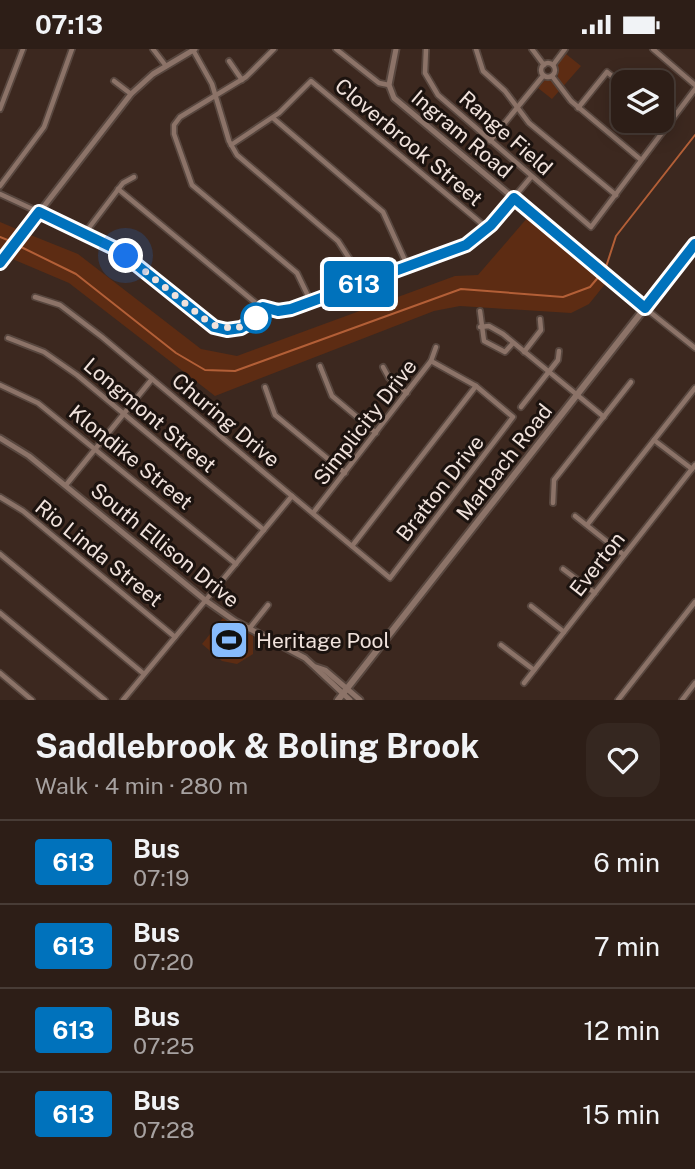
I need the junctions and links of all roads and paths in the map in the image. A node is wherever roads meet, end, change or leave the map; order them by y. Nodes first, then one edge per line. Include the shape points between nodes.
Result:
1 (23, 49) edge
2 (72, 49) edge
3 (153, 49) edge
4 (274, 49) edge
5 (336, 49) edge
6 (396, 49) edge
7 (426, 49) edge
8 (476, 49) edge
9 (532, 49) edge
10 (565, 49) edge
11 (194, 50) edge
12 (655, 50) edge
13 (229, 61) dead end
14 (544, 65) junction
15 (553, 65) junction
16 (166, 66) junction
17 (611, 75) edge
18 (543, 76) junction
19 (552, 76) junction
20 (242, 80) junction
21 (114, 81) dead end
22 (389, 85) junction
23 (695, 87) edge
24 (131, 94) junction
25 (215, 96) junction
26 (517, 107) junction
27 (578, 108) junction
28 (0, 109) edge
29 (674, 115) edge
30 (273, 118) junction
31 (660, 133) edge
32 (490, 141) junction
33 (231, 145) junction
34 (640, 159) junction
35 (134, 177) dead end
36 (531, 177) junction
37 (0, 186) edge
38 (118, 189) junction
39 (0, 194) edge
40 (616, 195) junction
41 (514, 198) junction
42 (39, 212) junction
43 (487, 228) junction
44 (85, 233) junction
45 (695, 244) edge
46 (0, 263) edge
47 (408, 267) junction
48 (359, 284) junction
49 (35, 297) dead end
50 (311, 302) junction
51 (263, 307) junction
52 (645, 308) junction
53 (480, 310) dead end
54 (541, 320) dead end
55 (480, 327) junction
56 (8, 338) dead end
57 (513, 343) junction
58 (436, 347) dead end
59 (695, 348) edge
60 (559, 351) dead end
61 (523, 352) junction
62 (432, 361) junction
63 (320, 366) dead end
64 (383, 367) dead end
65 (549, 372) junction
66 (152, 379) junction
67 (631, 382) dead end
68 (0, 385) edge
69 (476, 386) junction
70 (265, 387) dead end
71 (695, 387) edge
72 (407, 393) junction
73 (577, 396) junction
74 (521, 407) dead end
75 (124, 414) junction
76 (604, 417) junction
77 (376, 433) junction
78 (0, 439) edge
79 (654, 440) junction
80 (96, 448) junction
81 (693, 467) edge
82 (345, 473) junction
83 (66, 485) junction
84 (292, 496) junction
85 (0, 498) edge
86 (553, 503) dead end
87 (313, 513) junction
88 (575, 516) dead end
89 (587, 526) junction
90 (264, 530) junction
91 (352, 545) junction
92 (0, 554) edge
93 (624, 555) junction
94 (236, 564) junction
95 (563, 569) dead end
96 (390, 578) joint
97 (594, 593) junction
98 (205, 600) junction
99 (695, 602) edge
100 (268, 605) dead end
101 (531, 606) dead end
102 (0, 613) edge
103 (249, 629) junction
104 (564, 632) junction
105 (176, 637) junction
106 (501, 645) dead end
107 (534, 670) junction
108 (0, 673) edge
109 (144, 674) junction
110 (524, 683) dead end
111 (695, 683) edge
112 (343, 694) edge
113 (32, 700) edge
114 (105, 700) edge
115 (123, 700) edge
116 (350, 700) edge
117 (360, 700) edge
118 (618, 700) edge
119 (682, 700) edge

1 - 28 street
2 - 37 street via 44,127
3 - 16 street
4 - 20 street
5 - 22 street via 379,83
6 - 22 street, Ingram Road
7 - 32 street, Range Field via 425,73 433,89
8 - 26 street via 483,71
9 - 14 street
10 - 15 street
11 - 16 street
11 - 25 street
12 - 23 street
13 - 20 street
14 - 15 street
14 - 18 street
15 - 19 street
16 - 24 street
17 - 27 street via 607,72
18 - 19 street
18 - 26 street
19 - 27 street
20 - 25 street
21 - 24 street
22 - 41 street, Ingram Road via 394,98
23 - 29 street
24 - 42 street
25 - 33 street
25 - 50 street via 174,125 190,181 297,273
26 - 32 street
26 - 40 street via 534,128
27 - 34 street
30 - 33 street
30 - 43 street, Cloverbrook Street via 311,81
30 - 47 street via 383,212
31 - 34 street
32 - 36 street, Range Field
33 - 48 street via 338,241
34 - 40 street
35 - 38 street
36 - 40 street, Range Field via 592,227
36 - 41 street
38 - 44 street
38 - 51 street
39 - 42 street
41 - 43 street
41 - 52 street, Ingram Road
42 - 44 street
42 - 46 street
43 - 47 street via 466,245
44 - 51 street via 118,250 214,327 241,328
45 - 52 main road, Marbach Road
47 - 48 street
48 - 50 street
49 - 66 street, Churing Drive via 72,313
50 - 51 street via 281,311
52 - 59 street
52 - 73 main road, Marbach Road
53 - 55 street
54 - 61 street via 541,330
55 - 57 street via 494,328
55 - 57 street via 484,341 505,352
56 - 75 street, Longmont Street via 44,352
57 - 61 street
58 - 62 street, Simplicity Drive
60 - 65 street
61 - 65 street
62 - 69 street
62 - 72 street, Simplicity Drive
63 - 77 street via 332,396
64 - 72 street via 388,378
65 - 73 street
65 - 74 street
66 - 75 street
66 - 84 street, Churing Drive
67 - 76 street
68 - 80 street, Klondike Street via 38,403
69 - 91 street
69 - 96 street, Bratton Drive via 513,417
70 - 82 street via 275,415
71 - 79 street
72 - 77 street, Simplicity Drive
73 - 76 street
73 - 112 main road, Marbach Road
75 - 80 street
75 - 90 street, Longmont Street
76 - 86 street via 554,480
77 - 82 street, Simplicity Drive
78 - 83 street, South Ellison Drive
79 - 81 street
79 - 89 street
80 - 83 street
80 - 94 street, Klondike Street
81 - 93 street, Everton
82 - 87 street, Simplicity Drive
83 - 98 street, South Ellison Drive
84 - 87 street, Churing Drive
84 - 90 street
85 - 105 street, Rio Linda Street via 23,511
87 - 91 street, Churing Drive
88 - 89 street
89 - 93 street
90 - 94 street
91 - 96 street, Churing Drive
92 - 109 street
93 - 97 street, Everton
94 - 98 street
95 - 97 street
97 - 104 street, Everton
98 - 103 street, South Ellison Drive
98 - 105 street
99 - 118 street
100 - 103 street
101 - 104 street
102 - 114 street
103 - 112 street, South Ellison Drive via 294,650
104 - 107 street, Everton
105 - 109 street
106 - 107 street
107 - 110 street, Everton
108 - 113 street
109 - 115 street
111 - 119 street
112 - 116 street, South Ellison Drive
112 - 117 street, South Ellison Drive

